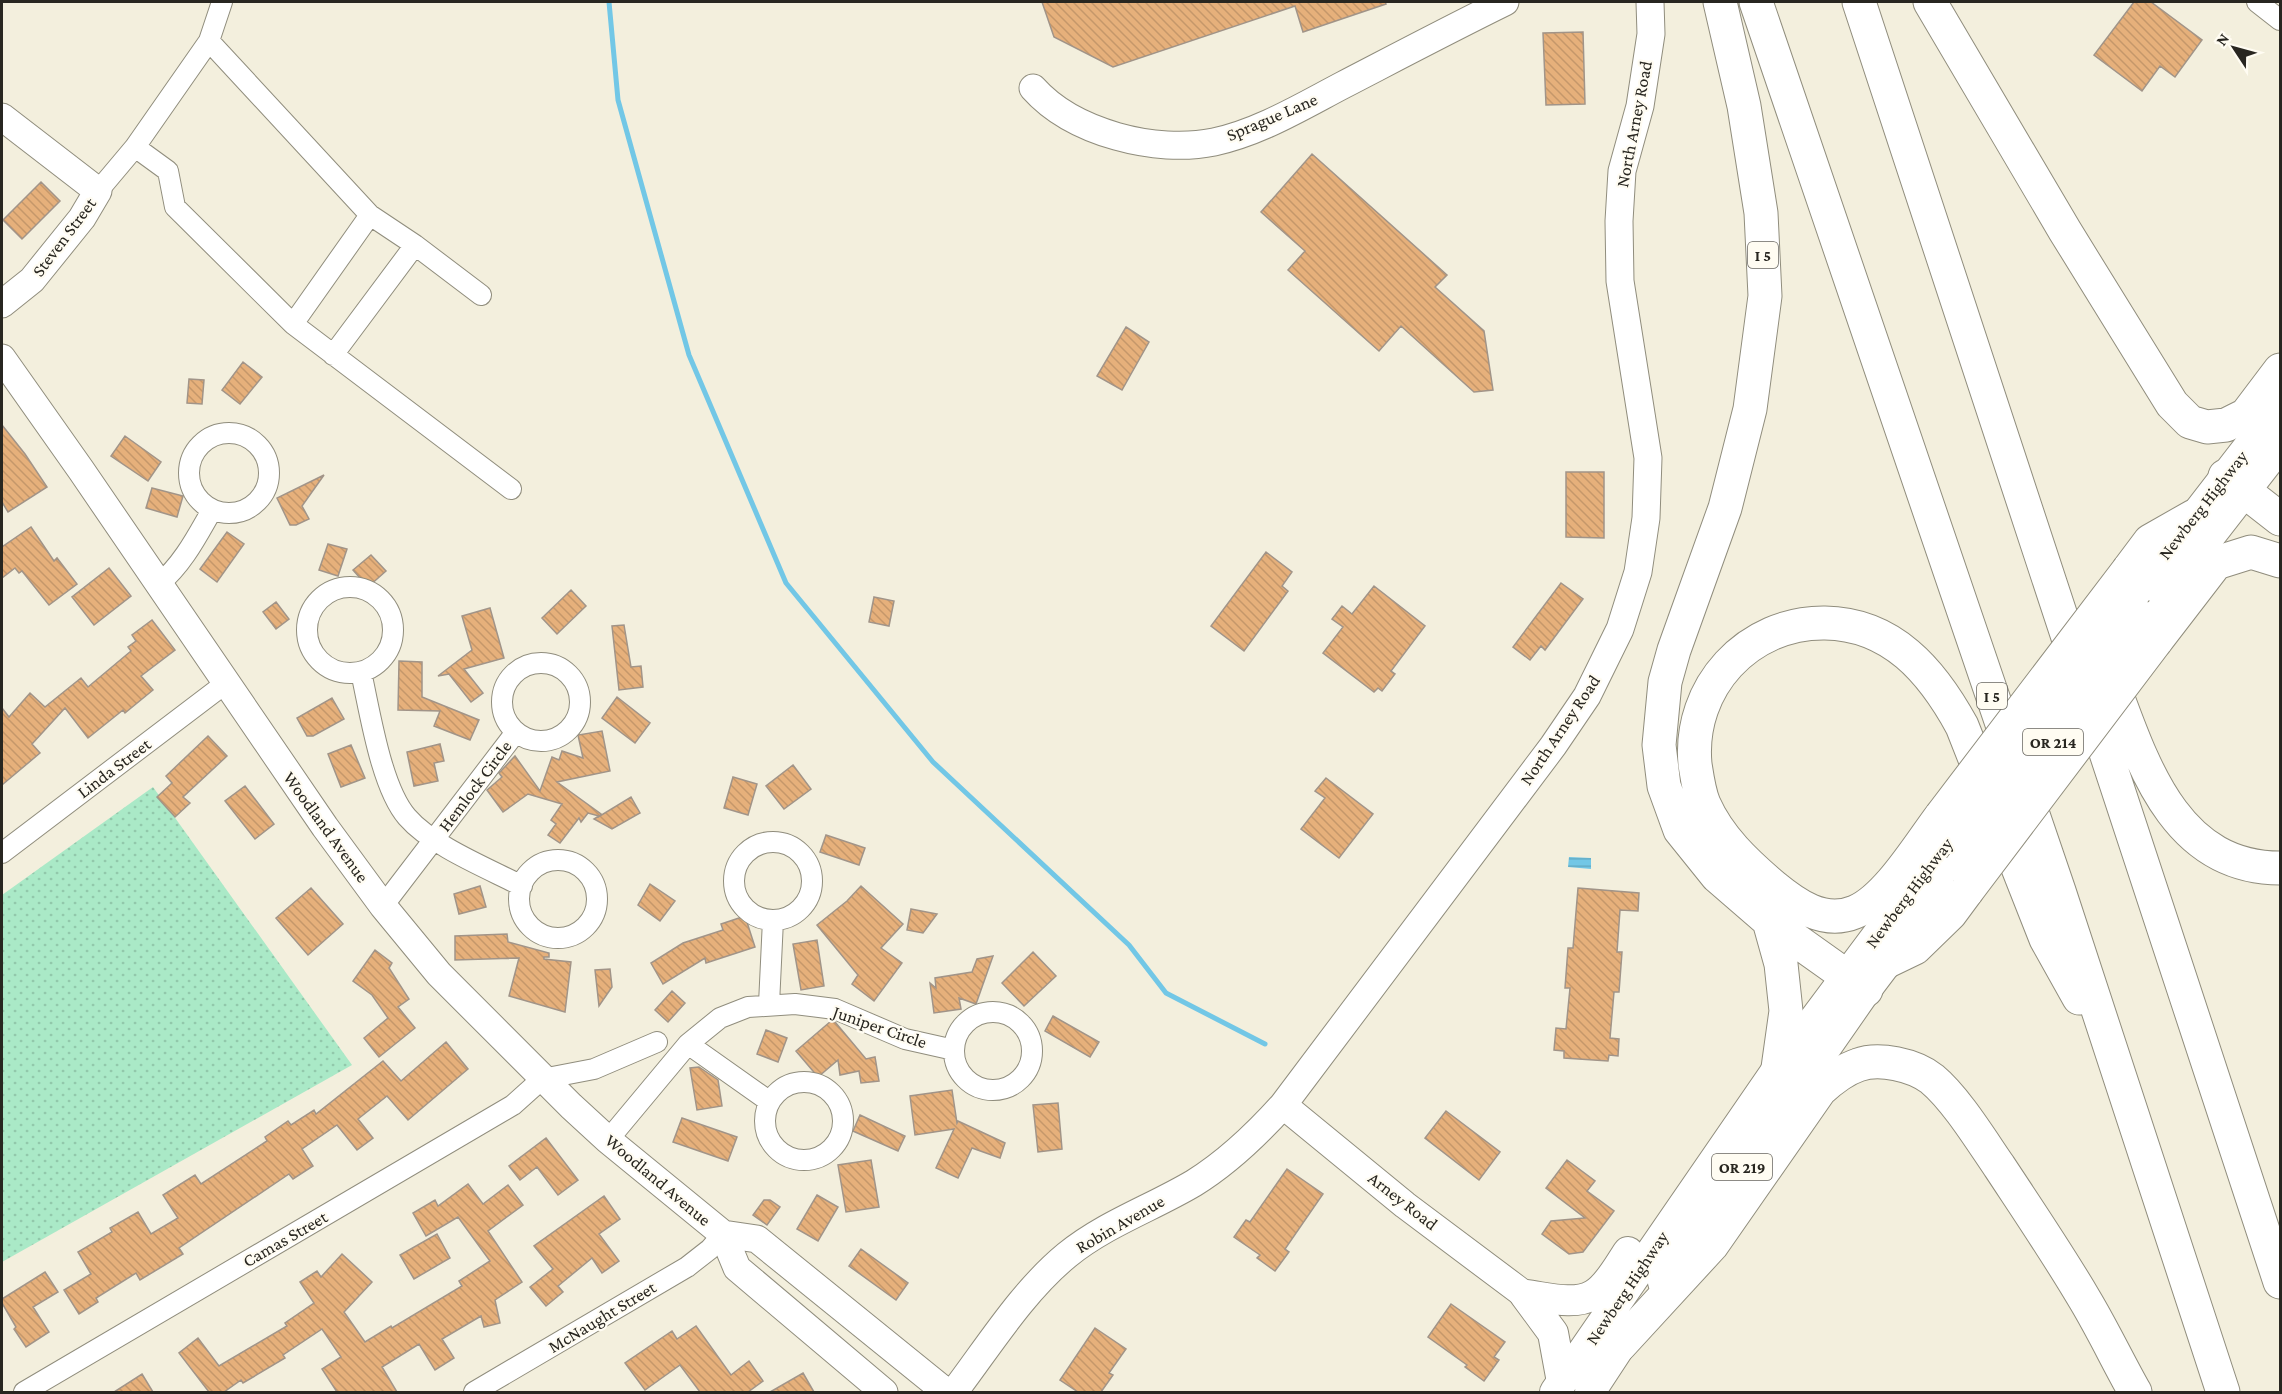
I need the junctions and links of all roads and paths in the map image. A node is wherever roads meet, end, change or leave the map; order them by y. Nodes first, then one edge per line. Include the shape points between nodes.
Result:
1 (222, 2) edge
2 (1504, 2) edge
3 (1650, 2) edge
4 (1720, 2) edge
5 (1756, 2) edge
6 (1859, 2) edge
7 (1930, 2) edge
8 (2257, 2) edge
9 (2280, 20) edge
10 (209, 40) junction
11 (1033, 88) dead end
12 (2, 117) edge
13 (135, 147) junction
14 (98, 191) junction
15 (370, 215) junction
16 (415, 245) junction
17 (481, 295) dead end
18 (2, 304) edge
19 (293, 324) junction
20 (333, 355) junction
21 (2, 358) edge
22 (2280, 370) edge
23 (2280, 406) edge
24 (1998, 420) junction
25 (2280, 446) edge
26 (2235, 483) junction
27 (511, 489) dead end
28 (212, 510) junction
29 (2194, 516) joint
30 (2280, 519) edge
31 (2280, 561) edge
32 (159, 584) junction
33 (2142, 605) junction
34 (360, 672) junction
35 (226, 684) junction
36 (516, 732) dead end
37 (1945, 827) junction
38 (434, 839) junction
39 (2, 853) edge
40 (2280, 868) edge
41 (522, 886) dead end
42 (383, 906) junction
43 (774, 920) dead end
44 (1769, 921) junction
45 (1888, 961) joint
46 (1856, 983) junction
47 (769, 1004) junction
48 (657, 1041) dead end
49 (688, 1044) junction
50 (954, 1050) junction
51 (2115, 1063) junction
52 (1779, 1068) junction
53 (542, 1079) junction
54 (770, 1102) dead end
55 (1283, 1105) junction
56 (1738, 1127) junction
57 (608, 1140) junction
58 (723, 1234) junction
59 (2280, 1282) edge
60 (1525, 1295) junction
61 (1620, 1345) junction
62 (1558, 1387) edge
63 (24, 1392) edge
64 (474, 1392) edge
65 (884, 1392) edge
66 (946, 1392) edge
67 (954, 1392) edge
68 (1590, 1392) edge
69 (2135, 1392) edge
70 (2223, 1392) edge

1 - 10 street
2 - 11 street, Sprague Lane via 1286,115 1237,136 1211,142 1153,143 1118,136 1067,116
3 - 55 street, North Arney Road via 1651,34 1640,106 1622,171 1619,221 1620,281 1648,458 1646,518 1638,572 1620,629 1587,696 1553,746
4 - 44 highway, I 5 via 1744,106 1761,213 1765,296 1750,409 1725,508 1665,682 1659,746 1664,786 1680,830 1717,876
5 - 51 highway, I 5
6 - 24 highway
7 - 22 highway via 2172,404 2190,422 2207,427 2226,425 2246,415
8 - 9 street
10 - 13 street
10 - 15 street
12 - 14 street
13 - 14 street
13 - 19 street via 168,171 175,207
14 - 18 street, Steven Street via 82,219 32,280
15 - 16 street
15 - 19 street
16 - 17 street
16 - 20 street
19 - 20 street
20 - 27 street
21 - 32 street, Woodland Avenue
23 - 26 main road, Newberg Highway
24 - 40 highway via 2045,509 2145,768 2163,800 2178,820 2219,854 2245,864
24 - 59 highway
25 - 26 main road, Newberg Highway
26 - 29 main road, Newberg Highway
26 - 30 highway
26 - 33 main road, Newberg Highway
28 - 28 street via 242,511 256,503 267,486 268,461 247,437 234,433 212,436 198,447 190,463 189,477 196,496
28 - 32 street via 176,567
29 - 33 highway, I 5 via 2150,541
31 - 33 highway, I 5 via 2251,552 2216,563
32 - 35 street, Woodland Avenue
33 - 37 highway, I 5, bridge
33 - 45 highway, I 5, bridge via 1963,879 1950,914 1915,948
34 - 34 street via 376,665 391,646 394,622 385,601 369,589 347,585 322,596 309,616 307,636 319,660 332,669
34 - 38 street, Hemlock Circle via 384,768 396,797 407,816
35 - 39 street, Linda Street
35 - 42 street, Woodland Avenue
36 - 38 street, Hemlock Circle
37 - 46 main road, Newberg Highway / OR 219
37 - 51 highway, I 5 via 1880,897 1852,914 1835,916 1796,906 1731,846 1703,803 1694,746 1708,692 1723,670 1754,643 1791,626 1809,623 1838,623 1865,630 1913,658 1945,696 1962,726 2046,939
38 - 41 street, Hemlock Circle
38 - 42 street, Hemlock Circle
42 - 53 street, Woodland Avenue via 439,975
43 - 47 street
44 - 46 highway, I 5
44 - 52 highway via 1781,964 1786,1011
45 - 46 main road, Newberg Highway / OR 219
46 - 52 main road, Newberg Highway / OR 219
46 - 61 main road, Newberg Highway / OR 219
47 - 49 street, Juniper Circle via 720,1018
47 - 50 street, Juniper Circle via 835,1009 905,1039
48 - 53 street via 594,1069
49 - 54 street
49 - 57 street, Juniper Circle
50 - 50 street via 956,1065 968,1082 994,1091 1016,1084 1032,1061 1028,1033 1009,1015 992,1012 966,1023
51 - 70 highway, I 5
52 - 56 main road, Newberg Highway / OR 219
53 - 57 street, Woodland Avenue
53 - 63 street, Camas Street via 513,1105
55 - 60 street, Arney Road via 1405,1205
55 - 67 street, Robin Avenue via 1217,1167 1108,1227 1067,1255 1026,1297
56 - 60 main road via 1657,1211 1594,1295 1572,1301
56 - 62 main road, Newberg Highway / OR 219
57 - 58 street, Woodland Avenue
58 - 64 street, McNaught Street via 687,1267
58 - 65 street, Woodland Avenue via 737,1268
58 - 66 street, Woodland Avenue via 757,1239
60 - 62 main road via 1553,1333
61 - 68 main road, Newberg Highway / OR 219
61 - 69 highway via 1712,1245 1820,1090 1834,1077 1858,1065 1884,1063 1931,1078 1950,1098 2046,1236

